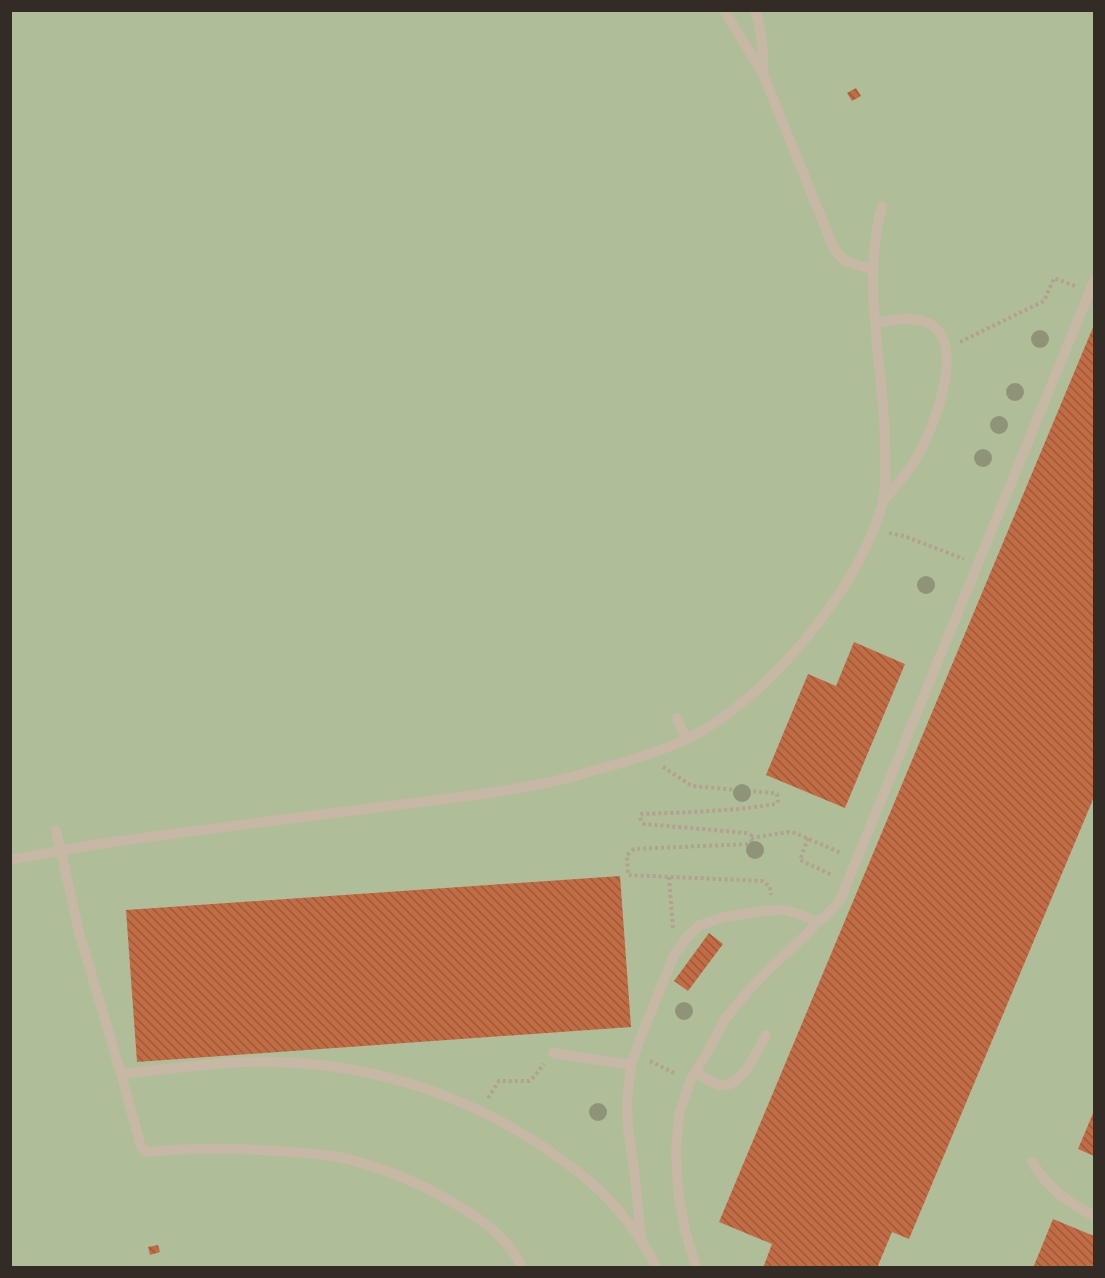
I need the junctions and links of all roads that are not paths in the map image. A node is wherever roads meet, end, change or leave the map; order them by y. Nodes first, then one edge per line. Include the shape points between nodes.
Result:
1 (724, 10) edge
2 (755, 10) edge
3 (763, 74) junction
4 (882, 206) dead end
5 (873, 270) junction
6 (1095, 281) edge
7 (875, 323) junction
8 (883, 501) junction
9 (677, 718) dead end
10 (686, 739) junction
11 (56, 830) dead end
12 (61, 851) junction
13 (10, 860) edge
14 (817, 922) junction
15 (766, 1035) dead end
16 (553, 1053) road end
17 (631, 1065) junction
18 (121, 1074) junction
19 (692, 1076) junction
20 (1032, 1162) dead end
21 (1095, 1216) edge
22 (641, 1239) junction
23 (522, 1268) edge
24 (657, 1268) edge
25 (696, 1268) edge

1 - 3 lane
2 - 3 lane via 763,43
3 - 5 lane via 834,249 844,261
4 - 5 lane
5 - 7 lane
6 - 14 lane via 848,882 840,900
7 - 8 lane via 885,414
7 - 8 lane via 899,319 931,324 944,339 946,349 946,376 931,427 906,474
8 - 10 lane via 864,551 805,640 770,678 729,713
9 - 10 lane
10 - 12 lane via 645,755 542,784
11 - 12 lane
12 - 13 lane
12 - 18 lane via 79,932
14 - 17 lane via 784,910 724,916 700,925 674,955
14 - 19 lane via 742,998
15 - 19 lane via 751,1063 730,1085
16 - 17 lane
17 - 22 lane via 628,1129
18 - 22 lane via 281,1062 376,1074 416,1084 466,1104 535,1141 600,1191
18 - 23 lane via 145,1151 231,1148 336,1157 372,1166 410,1179 475,1215 506,1242
19 - 25 lane via 679,1115 676,1162 685,1230
20 - 21 lane via 1057,1193
22 - 24 lane

